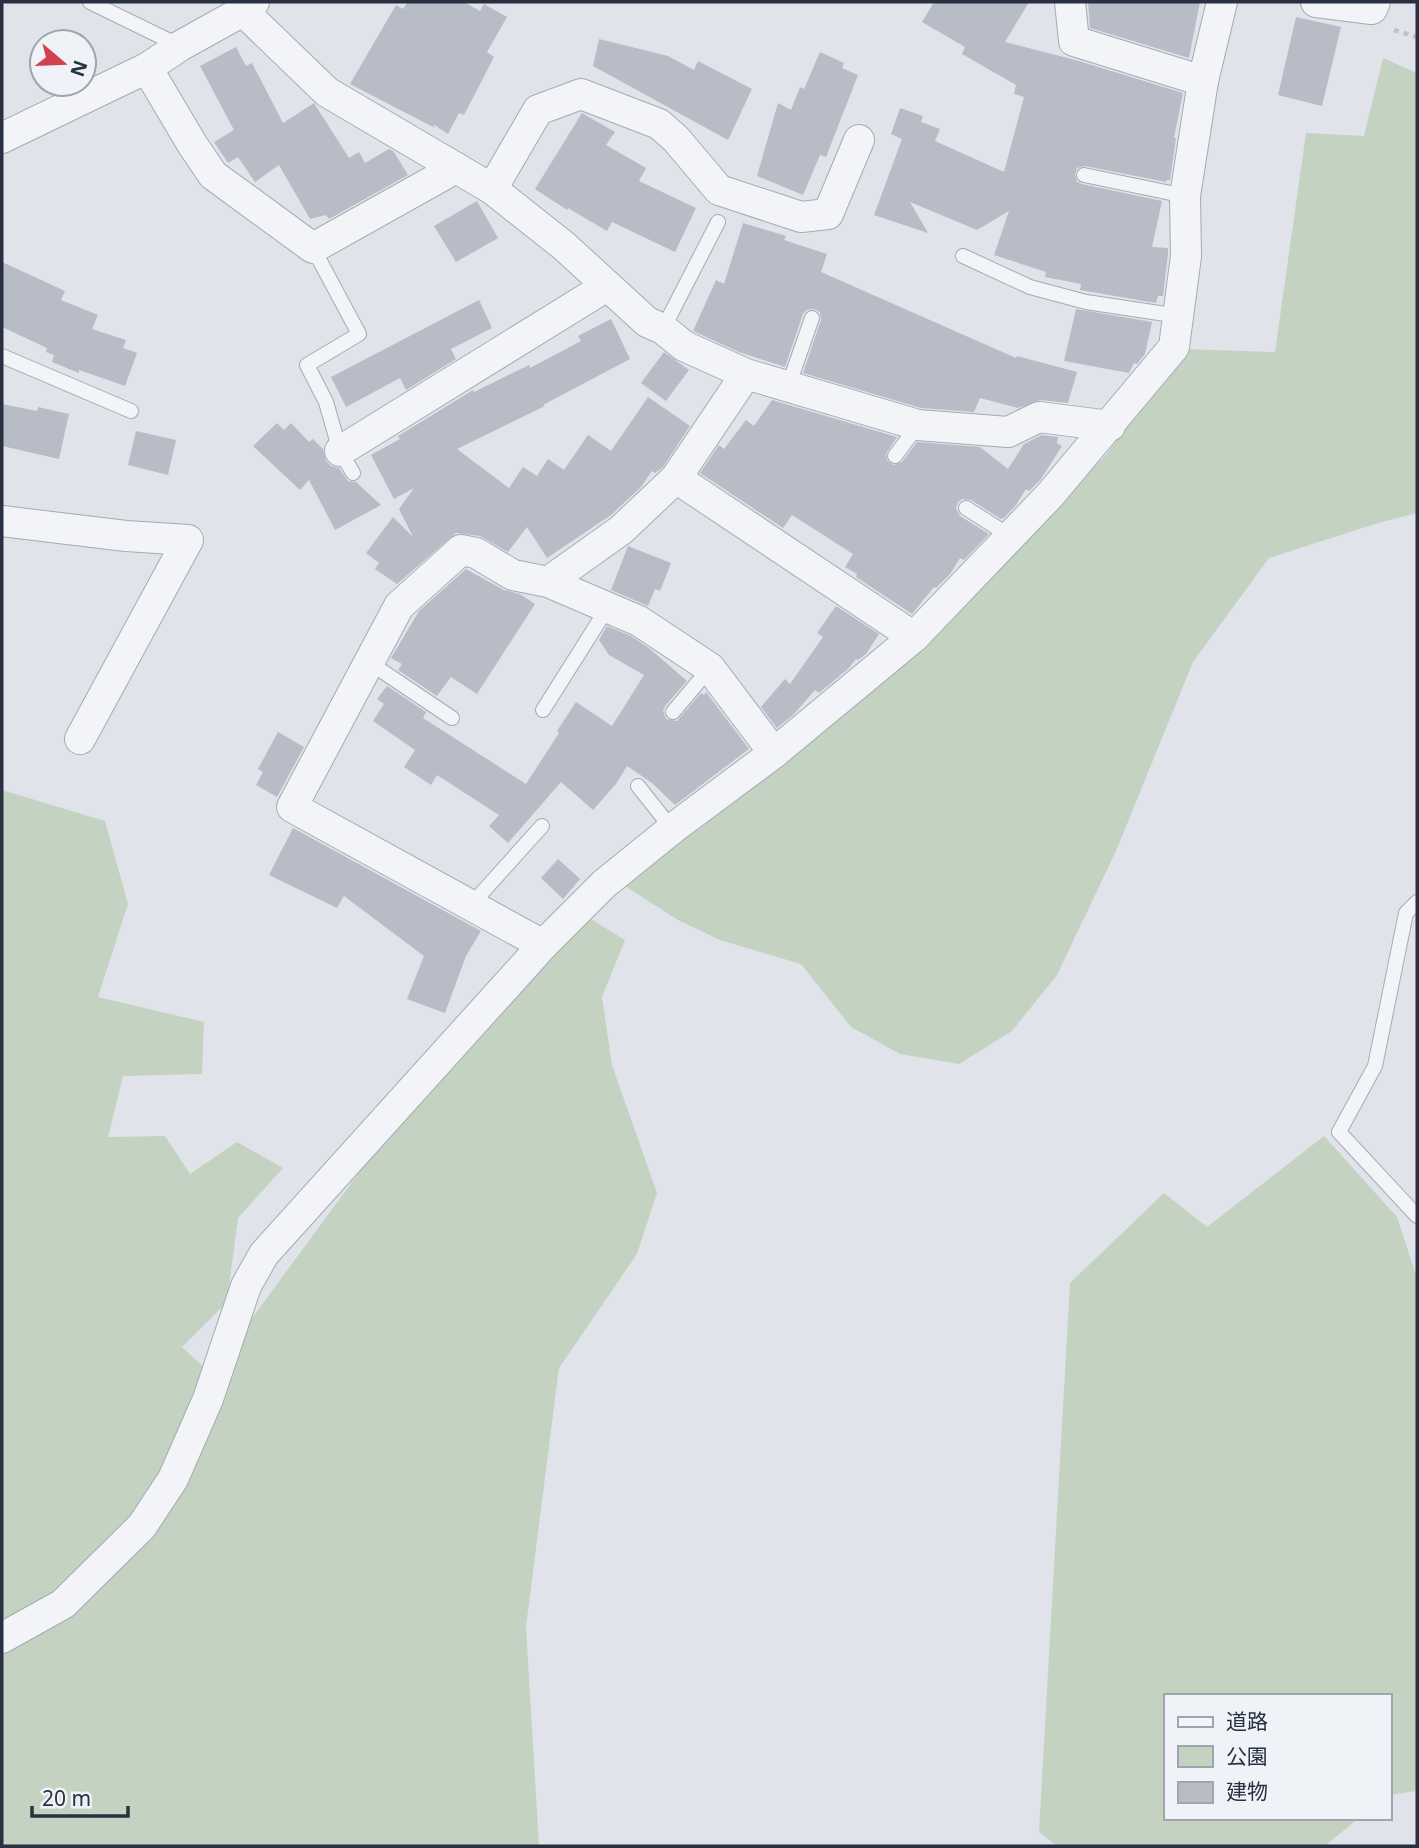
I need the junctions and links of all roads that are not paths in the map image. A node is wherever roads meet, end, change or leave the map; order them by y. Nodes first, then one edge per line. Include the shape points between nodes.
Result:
1 (89, 2) edge
2 (1070, 2) edge
3 (1222, 2) edge
4 (1315, 2) edge
5 (1375, 2) edge
6 (248, 7) edge
7 (180, 46) junction
8 (147, 68) junction
9 (1203, 81) junction
10 (2, 138) edge
11 (859, 140) dead end
12 (456, 169) junction
13 (1084, 175) dead end
14 (492, 189) junction
15 (1185, 195) junction
16 (718, 222) dead end
17 (313, 248) junction
18 (963, 256) dead end
19 (607, 286) junction
20 (1179, 316) junction
21 (812, 318) dead end
22 (663, 329) junction
23 (2, 356) edge
24 (746, 374) junction
25 (788, 387) junction
26 (131, 411) dead end
27 (918, 425) junction
28 (1110, 426) junction
29 (895, 456) dead end
30 (347, 462) joint
31 (676, 478) junction
32 (966, 508) dead end
33 (2, 521) edge
34 (1010, 536) junction
35 (548, 582) junction
36 (608, 607) junction
37 (914, 637) junction
38 (370, 663) junction
39 (710, 668) junction
40 (543, 710) dead end
41 (673, 712) dead end
42 (452, 718) dead end
43 (80, 739) dead end
44 (774, 753) junction
45 (638, 786) dead end
46 (542, 826) dead end
47 (672, 829) junction
48 (1417, 902) edge
49 (471, 905) junction
50 (543, 945) junction
51 (1417, 1216) edge
52 (2, 1637) edge

1 - 7 lane
2 - 9 street via 1074,41
3 - 9 street
4 - 5 street via 1372,9
6 - 7 street
6 - 12 street via 327,92
7 - 8 street
8 - 10 street
8 - 17 street via 213,175
9 - 15 street
11 - 14 street via 828,214 801,217 719,190 659,124 582,94 538,110
12 - 14 street
12 - 17 street
13 - 15 lane
14 - 19 street
15 - 20 street via 1186,256
16 - 22 lane
17 - 30 lane via 359,334 307,365
18 - 20 lane via 1030,287 1086,302
19 - 22 street via 647,322
19 - 30 street
20 - 28 street via 1174,347
21 - 25 lane
22 - 24 street via 684,346
23 - 26 lane
24 - 25 street
24 - 31 street
25 - 27 street
27 - 28 street via 1008,432 1039,417
27 - 29 lane
28 - 34 street
31 - 35 street via 621,530
31 - 37 street
32 - 34 lane
33 - 43 street via 188,540
34 - 37 street
35 - 36 street
35 - 38 street via 513,575 476,553 461,550 399,606
36 - 39 street via 639,621
36 - 40 lane
37 - 44 street
38 - 42 lane
38 - 49 street via 292,807
39 - 41 lane
39 - 44 street
44 - 47 street
45 - 47 lane
46 - 49 lane
47 - 50 street via 604,884
48 - 51 lane via 1406,913 1375,1066 1339,1132
49 - 50 street
50 - 52 street via 264,1254 246,1286 208,1399 173,1479 142,1526 63,1604

